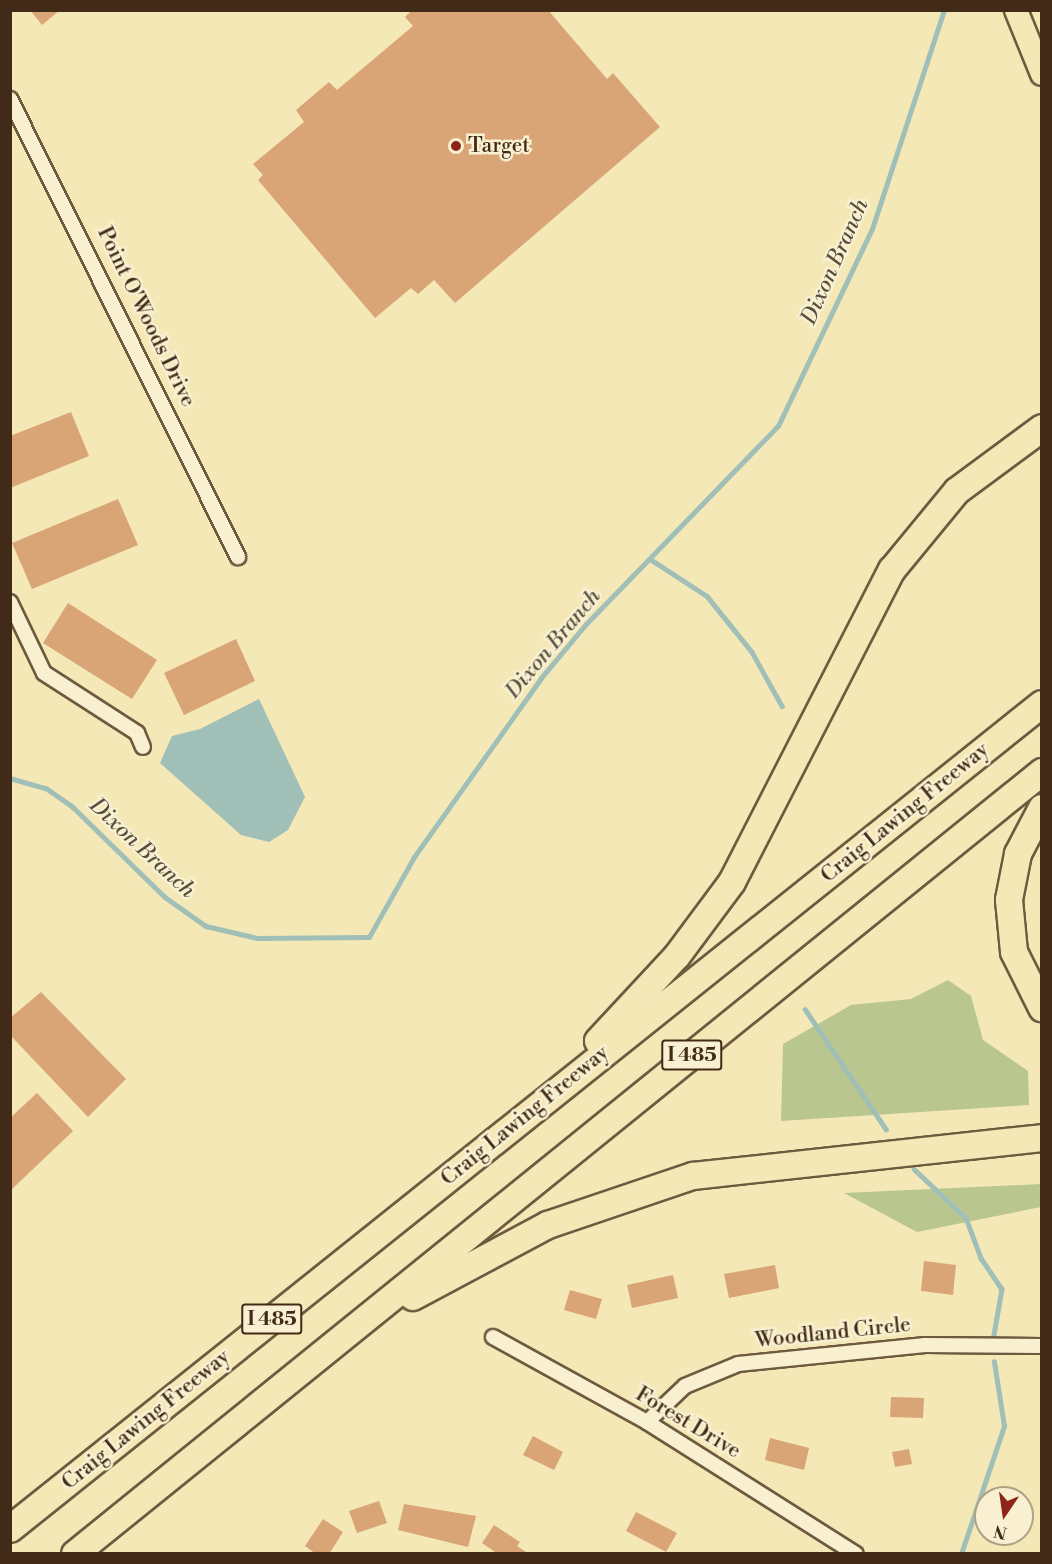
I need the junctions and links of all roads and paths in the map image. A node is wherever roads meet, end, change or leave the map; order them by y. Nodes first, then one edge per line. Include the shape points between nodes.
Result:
1 (1016, 10) edge
2 (1041, 74) edge
3 (10, 99) edge
4 (1041, 428) edge
5 (238, 556) dead end
6 (10, 602) edge
7 (1041, 704) edge
8 (143, 747) dead end
9 (1041, 772) edge
10 (1041, 808) edge
11 (1041, 1008) edge
12 (534, 1108) junction
13 (1041, 1138) edge
14 (493, 1336) dead end
15 (343, 1338) junction
16 (1041, 1346) edge
17 (647, 1422) junction
18 (10, 1529) edge
19 (75, 1554) edge
20 (856, 1554) edge

1 - 2 main road
3 - 5 street, Point O'Woods Drive via 83,235
4 - 12 highway via 957,491 892,570 732,882 677,956
6 - 8 street via 44,673 137,733
7 - 12 highway, Craig Lawing Freeway / I 485
9 - 15 highway, I 485
10 - 11 highway via 1018,854 1009,908 1014,952
12 - 18 highway, Craig Lawing Freeway / I 485
13 - 15 highway via 754,1166 641,1191 518,1239
14 - 17 street, Forest Drive
15 - 19 highway, I 485
16 - 17 street, Woodland Circle via 925,1345 738,1364 685,1386
17 - 20 street, Forest Drive

